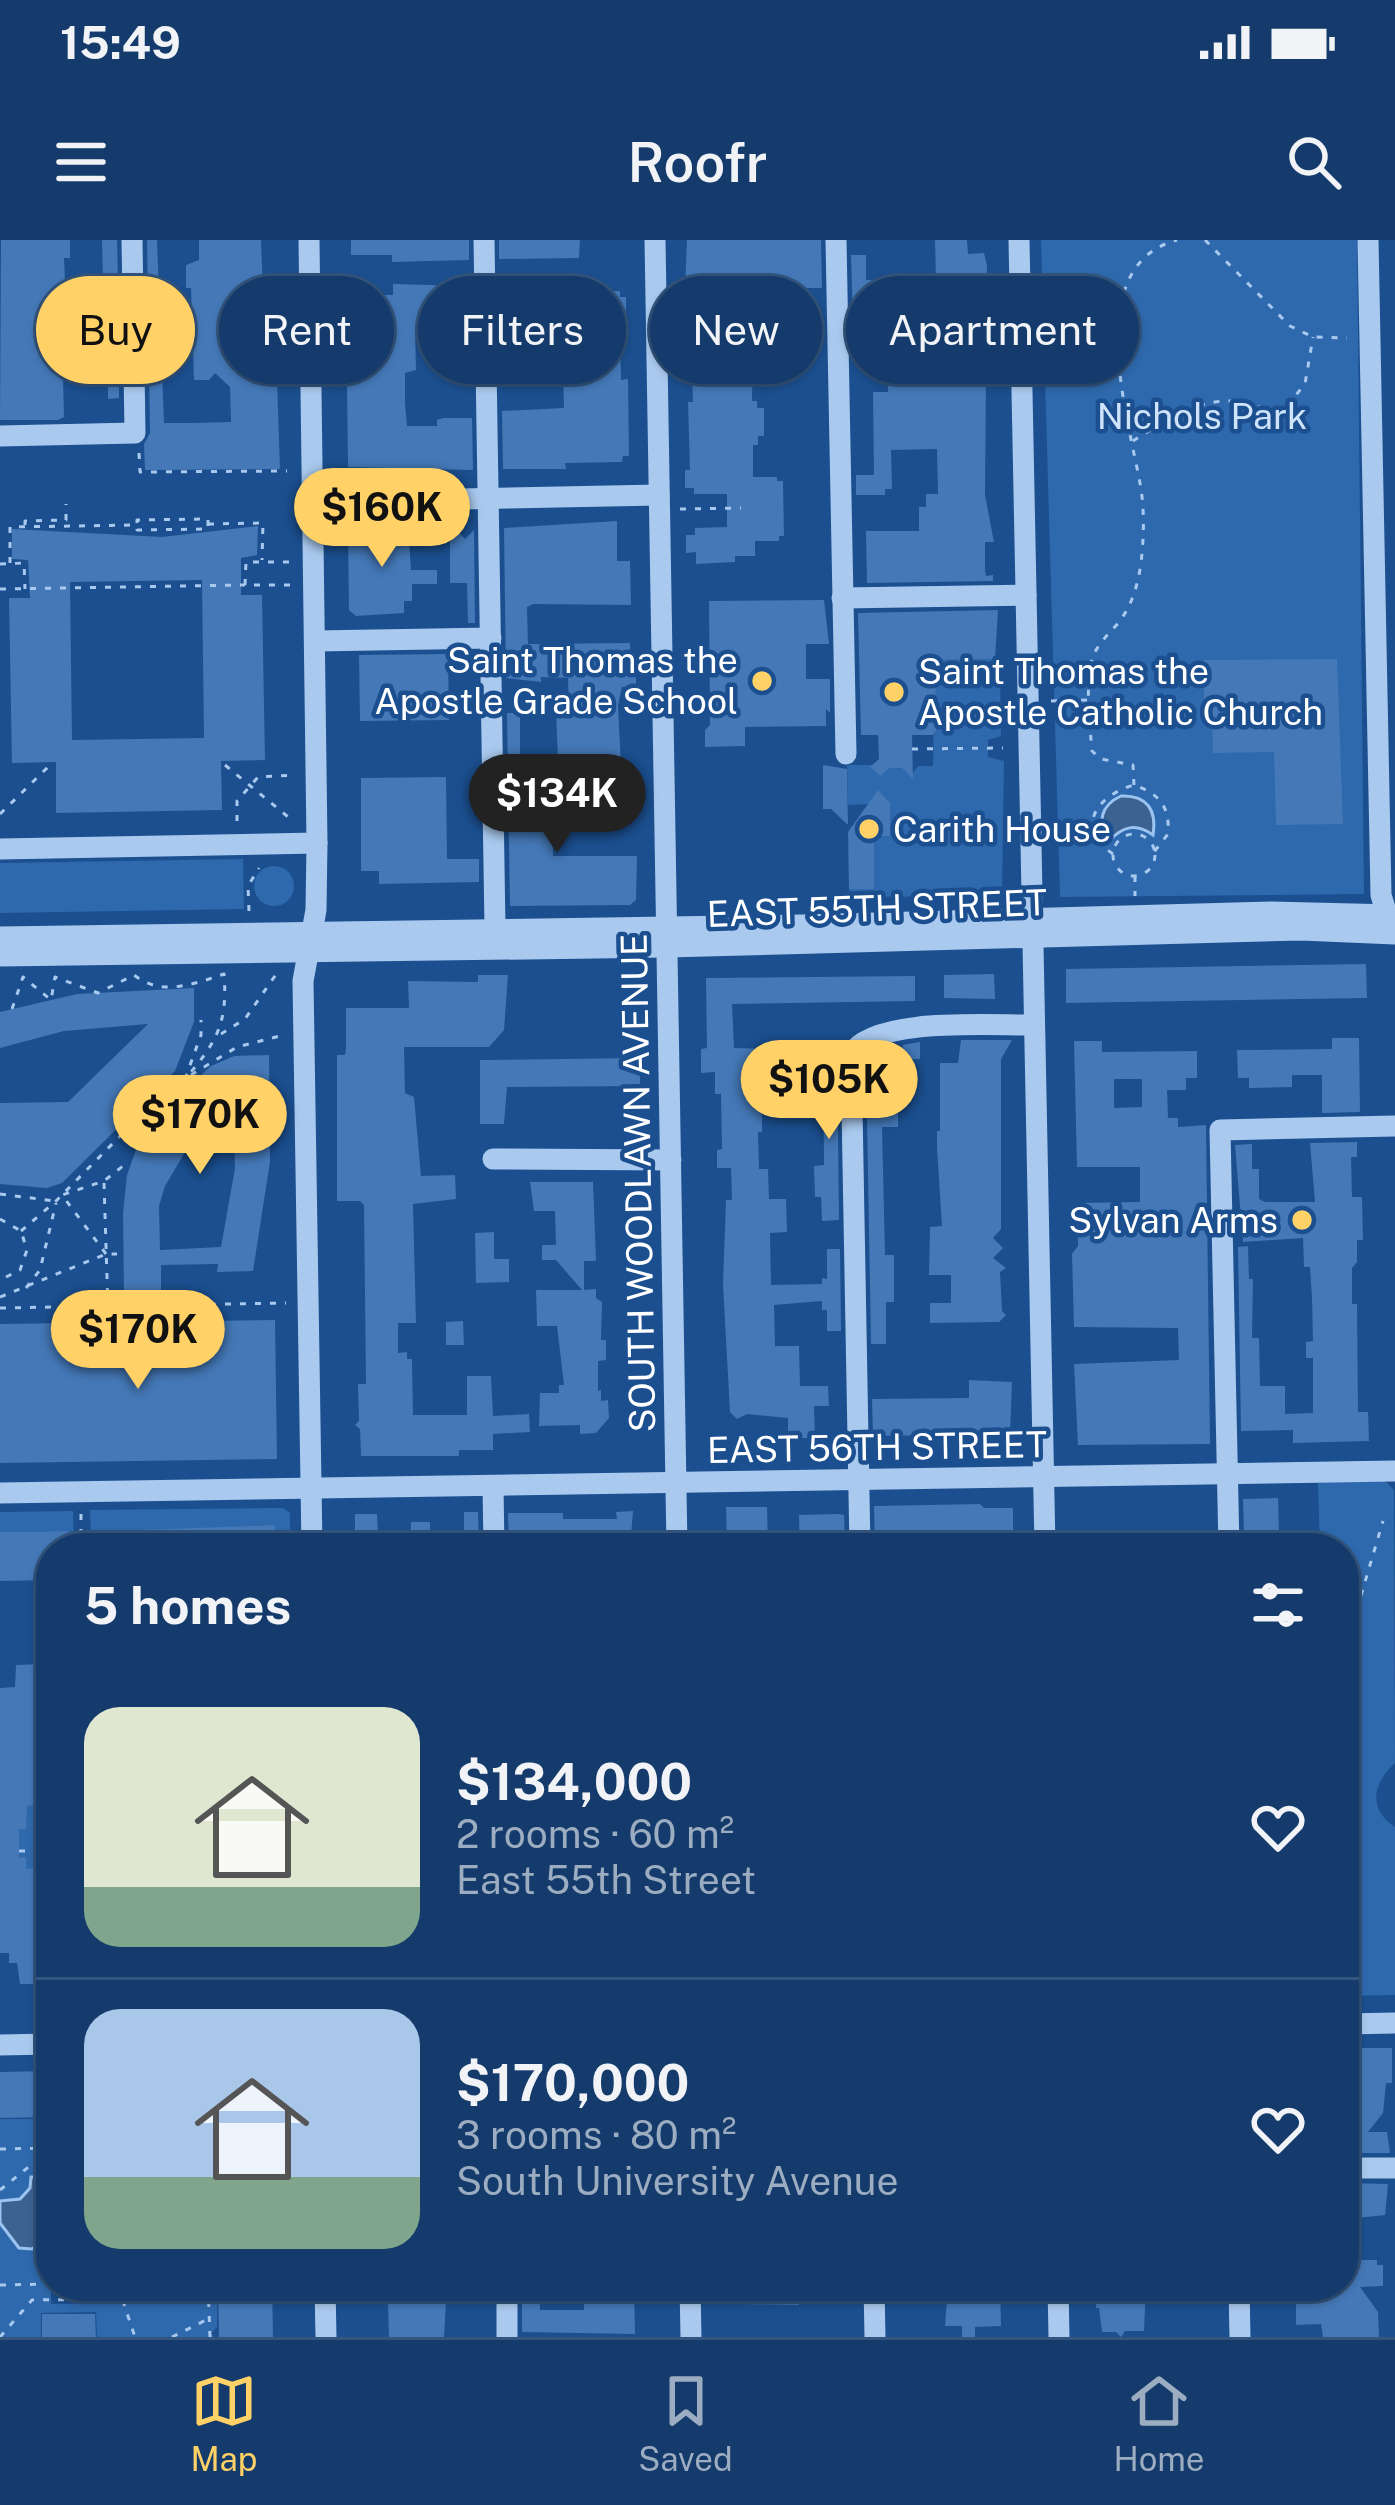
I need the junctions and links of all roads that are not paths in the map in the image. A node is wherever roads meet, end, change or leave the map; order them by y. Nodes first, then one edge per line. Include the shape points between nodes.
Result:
1 (132, 240) edge
2 (308, 240) edge
3 (484, 240) edge
4 (655, 240) edge
5 (836, 240) edge
6 (1019, 240) edge
7 (1368, 240) edge
8 (0, 436) edge
9 (489, 498) junction
10 (315, 502) junction
11 (666, 502) junction
12 (1026, 595) junction
13 (842, 598) junction
14 (491, 638) junction
15 (316, 641) junction
16 (846, 754) dead end
17 (317, 843) junction
18 (0, 849) edge
19 (1033, 926) junction
20 (495, 928) junction
21 (1393, 929) edge
22 (667, 937) junction
23 (0, 938) edge
24 (310, 941) junction
25 (0, 956) edge
26 (1034, 1025) junction
27 (1395, 1126) edge
28 (494, 1159) dead end
29 (670, 1160) junction
30 (1395, 1472) edge
31 (1228, 1474) junction
32 (1044, 1477) junction
33 (858, 1480) junction
34 (676, 1483) junction
35 (493, 1486) junction
36 (311, 1489) junction
37 (0, 1493) edge
38 (312, 1533) edge
39 (494, 1533) edge
40 (677, 1533) edge
41 (860, 1533) edge
42 (1045, 1533) edge
43 (1229, 1533) edge
44 (1395, 2023) edge
45 (1359, 2024) edge
46 (36, 2044) edge
47 (0, 2045) edge
48 (1359, 2168) edge
49 (1395, 2168) edge
50 (325, 2301) edge
51 (506, 2301) edge
52 (690, 2301) edge
53 (874, 2301) edge
54 (1058, 2301) edge
55 (1239, 2301) edge
56 (326, 2337) edge
57 (507, 2337) edge
58 (691, 2337) edge
59 (875, 2337) edge
60 (1059, 2337) edge
61 (1240, 2337) edge

1 - 8 street via 135,433
2 - 10 street
3 - 9 street
4 - 11 street, SOUTH WOODLAWN AVENUE
5 - 13 street
6 - 12 street
7 - 21 street via 1381,895
9 - 10 street
9 - 11 street
9 - 14 street
10 - 15 street
11 - 22 street, SOUTH WOODLAWN AVENUE
12 - 13 street
12 - 19 street
13 - 16 street
14 - 15 street
14 - 20 street
15 - 17 street
17 - 18 street
17 - 24 street
19 - 21 street, EAST 55TH STREET via 1271,912
19 - 22 street, EAST 55TH STREET
19 - 26 street
20 - 22 street, EAST 55TH STREET
20 - 24 street, EAST 55TH STREET
22 - 24 street, EAST 55TH STREET
22 - 29 street, SOUTH WOODLAWN AVENUE
23 - 24 street, EAST 55TH STREET
24 - 25 street, EAST 55TH STREET
24 - 36 street via 303,981
26 - 32 street
26 - 33 street via 884,1031 851,1054
27 - 31 street via 1220,1130
28 - 29 street
29 - 34 street, SOUTH WOODLAWN AVENUE
30 - 31 street, EAST 56TH STREET
31 - 32 street, EAST 56TH STREET
31 - 43 street
32 - 33 street, EAST 56TH STREET
32 - 42 street
33 - 34 street, EAST 56TH STREET
33 - 41 street
34 - 35 street, EAST 56TH STREET
34 - 40 street, SOUTH WOODLAWN AVENUE
35 - 36 street, EAST 56TH STREET
35 - 39 street
36 - 37 street, EAST 56TH STREET
36 - 38 street
44 - 45 street
46 - 47 street
48 - 49 street
50 - 56 street
51 - 57 street
52 - 58 street
53 - 59 street
54 - 60 street
55 - 61 street

